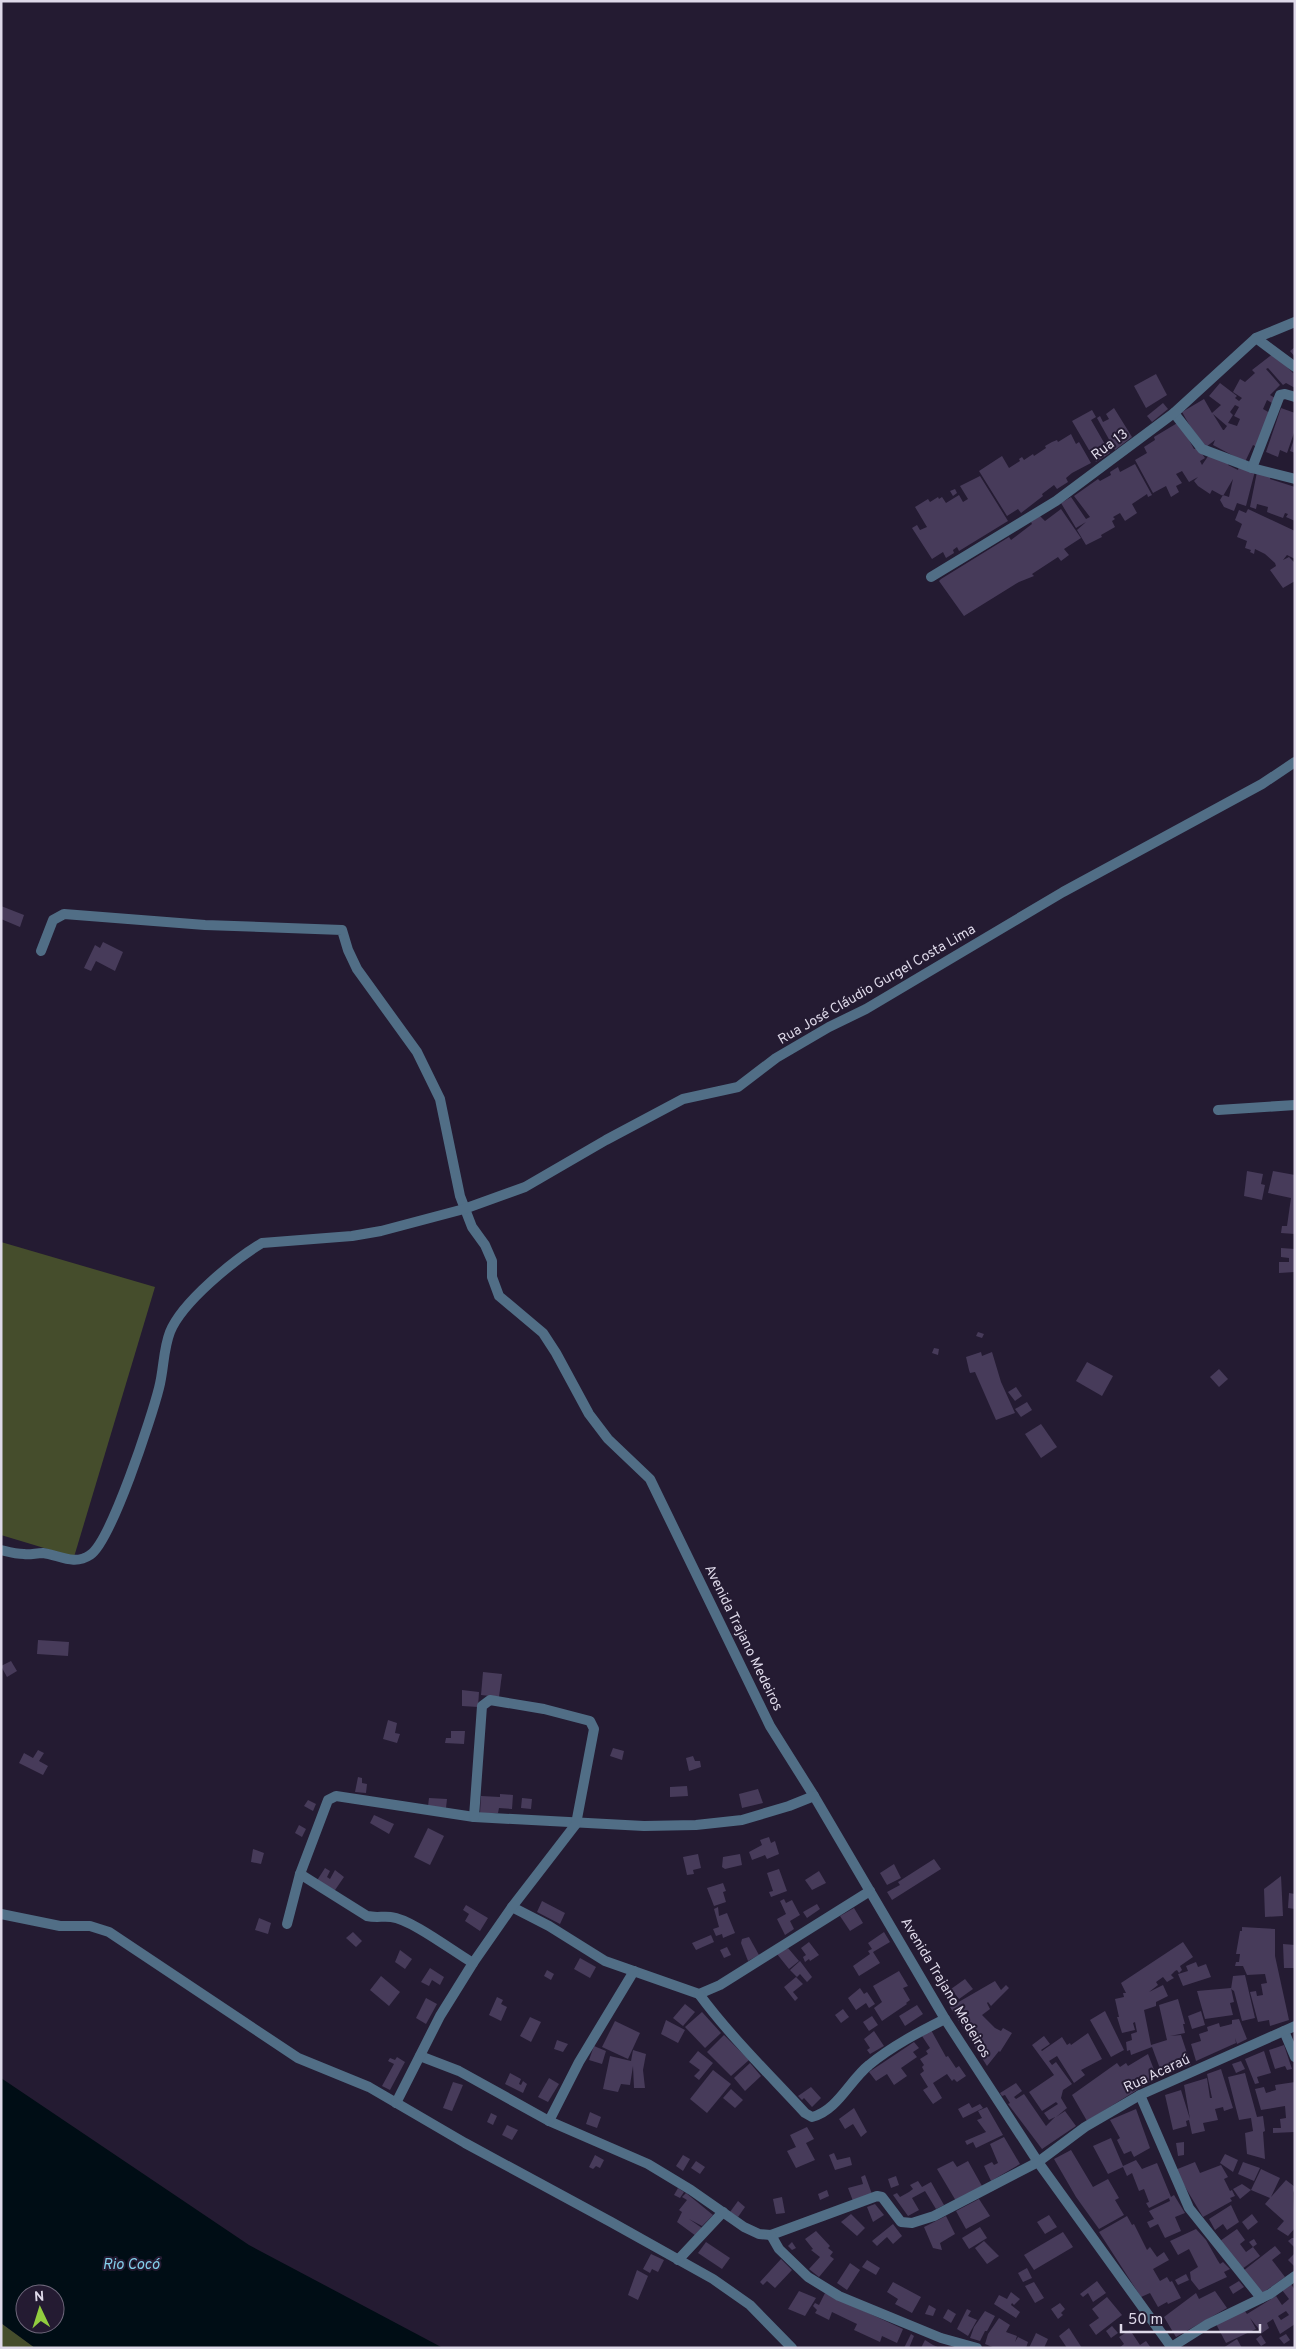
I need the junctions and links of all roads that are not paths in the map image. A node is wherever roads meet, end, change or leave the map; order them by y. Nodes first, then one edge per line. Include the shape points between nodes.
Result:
1 (1295, 322) edge
2 (1256, 338) junction
3 (1295, 367) edge
4 (1295, 397) edge
5 (1174, 413) junction
6 (1252, 468) junction
7 (1295, 479) edge
8 (931, 577) dead end
9 (1295, 762) edge
10 (41, 951) dead end
11 (1295, 1105) edge
12 (1218, 1110) dead end
13 (464, 1209) junction
14 (1, 1550) edge
15 (814, 1796) junction
16 (474, 1817) junction
17 (576, 1824) junction
18 (300, 1874) junction
19 (870, 1890) junction
20 (512, 1907) junction
21 (1, 1914) edge
22 (287, 1924) dead end
23 (473, 1964) junction
24 (634, 1971) junction
25 (698, 1994) junction
26 (945, 2019) junction
27 (1295, 2026) edge
28 (1284, 2031) junction
29 (420, 2056) junction
30 (1295, 2057) edge
31 (1140, 2095) junction
32 (396, 2103) junction
33 (549, 2121) junction
34 (1038, 2162) junction
35 (723, 2212) junction
36 (771, 2236) junction
37 (678, 2260) junction
38 (1295, 2276) edge
39 (1261, 2298) junction
40 (1171, 2347) edge
41 (792, 2348) edge
42 (978, 2348) edge

1 - 2 street, Rua 13
2 - 3 street
2 - 5 street, Rua 13
4 - 6 street via 1280,395
5 - 6 street via 1202,449
5 - 8 street, Rua 13 via 1056,501
6 - 7 street
9 - 13 street, Rua José Cláudio Gurgel Costa Lima via 1262,784 1063,892 866,1010 829,1027 776,1058 738,1087 683,1099 525,1188
10 - 13 street, Avenida Trajano Medeiros via 53,920 64,914 204,925 342,930 357,969 417,1052 440,1099
11 - 12 street
13 - 14 street, Rua José Cláudio Gurgel Costa Lima via 381,1231 262,1243 234,1261 176,1319 170,1332 160,1386 128,1485 97,1548 90,1555 71,1561 42,1553 24,1555
13 - 15 street, Avenida Trajano Medeiros via 492,1261 492,1276 499,1296 543,1333 588,1414 608,1439 642,1469 656,1488 770,1726
15 - 17 street via 742,1820 696,1825
15 - 19 street, Avenida Trajano Medeiros
16 - 17 street
16 - 17 street via 482,1706 490,1700 544,1709 590,1721 593,1725
16 - 18 street via 336,1796 328,1800
17 - 20 street
18 - 22 street
18 - 23 street via 368,1916 392,1917 406,1923
19 - 25 street via 720,1985
19 - 26 street, Avenida Trajano Medeiros
20 - 23 street
20 - 24 street via 604,1961
21 - 32 street via 60,1926 90,1926 109,1932 298,2058 368,2087
23 - 29 street via 440,2016
24 - 25 street
24 - 33 street via 579,2062
25 - 26 street via 722,2026 812,2117 824,2112 868,2066 912,2036
26 - 34 street, Avenida Trajano Medeiros
27 - 28 street, Rua Acaraú
28 - 30 street
28 - 31 street, Rua Acaraú
29 - 32 street
29 - 33 street via 459,2071
31 - 34 street, Rua Acaraú via 1085,2127
31 - 39 street via 1189,2208
32 - 37 street
33 - 35 street via 648,2164
34 - 36 street, Rua Acaraú via 934,2216 912,2224 902,2222 882,2197 877,2196
34 - 40 street, Avenida Trajano Medeiros
35 - 36 street via 744,2227
35 - 37 street
36 - 42 street via 778,2249 808,2278 839,2296 941,2338
37 - 41 street via 750,2305
38 - 39 street
39 - 40 street via 1208,2324

